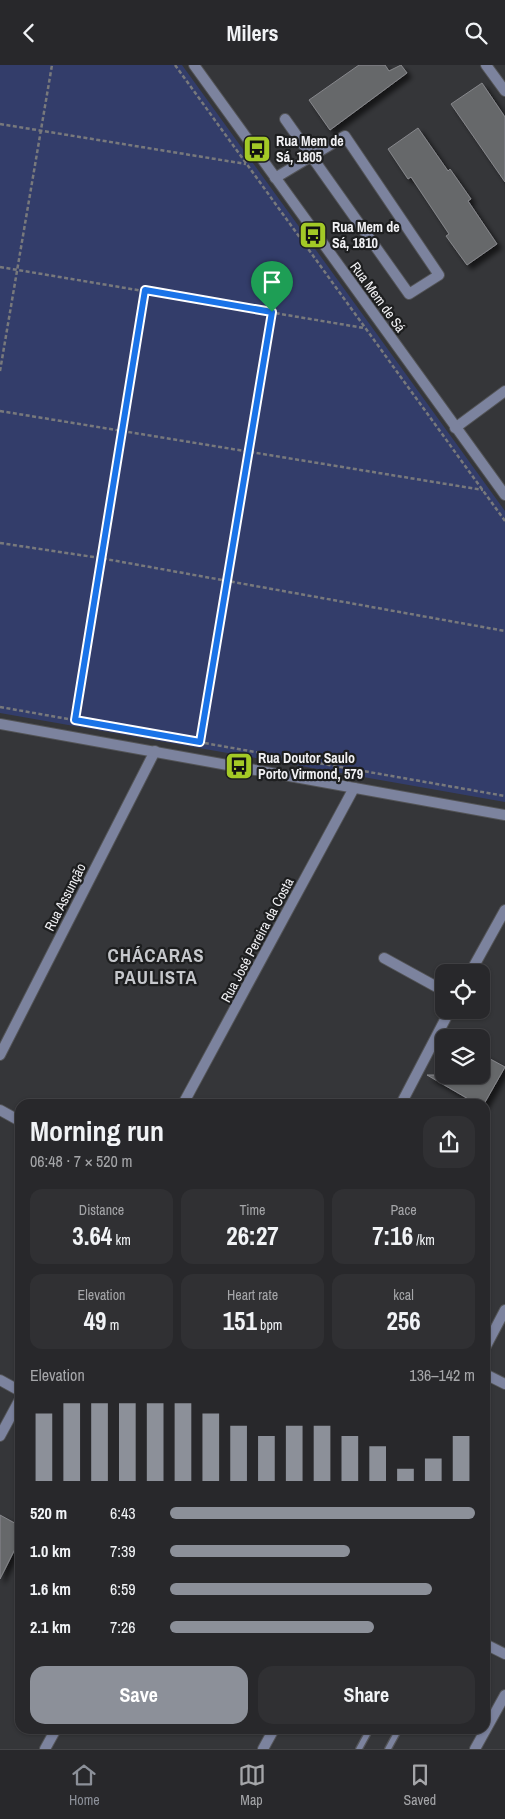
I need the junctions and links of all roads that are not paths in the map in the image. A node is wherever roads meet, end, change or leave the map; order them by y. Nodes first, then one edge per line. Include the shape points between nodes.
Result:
1 (194, 65) edge
2 (486, 65) edge
3 (505, 91) edge
4 (285, 119) dead end
5 (311, 156) junction
6 (275, 177) junction
7 (505, 391) edge
8 (455, 427) junction
9 (505, 495) edge
10 (0, 724) edge
11 (154, 751) junction
12 (354, 789) junction
13 (505, 815) edge
14 (505, 910) edge
15 (384, 959) dead end
16 (475, 964) edge
17 (435, 986) edge
18 (445, 1019) edge
19 (0, 1055) edge
20 (186, 1099) edge
21 (404, 1099) edge
22 (0, 1110) edge
23 (15, 1118) edge
24 (505, 1310) edge
25 (490, 1338) edge
26 (490, 1376) edge
27 (0, 1380) edge
28 (505, 1385) edge
29 (15, 1388) edge
30 (15, 1408) edge
31 (0, 1436) edge
32 (490, 1646) edge
33 (505, 1654) edge
34 (505, 1695) edge
35 (490, 1722) edge
36 (53, 1734) edge
37 (271, 1734) edge
38 (367, 1734) edge
39 (397, 1734) edge
40 (483, 1734) edge
41 (45, 1749) edge
42 (263, 1749) edge
43 (359, 1749) edge
44 (388, 1749) edge
45 (475, 1749) edge

1 - 6 street, Rua Mem de Sá
2 - 3 street
4 - 5 street
5 - 5 street via 409,294 439,275 345,136
5 - 6 street
6 - 8 street, Rua Mem de Sá
7 - 8 street
8 - 9 street, Rua Mem de Sá
10 - 11 street
11 - 12 street
11 - 19 street, Rua Assunção
12 - 13 street
12 - 20 street, Rua José Pereira da Costa
14 - 16 street
15 - 17 street
18 - 21 street
22 - 23 street
24 - 25 street
26 - 28 street
27 - 29 street
30 - 31 street
32 - 33 street
34 - 35 street
36 - 41 street
37 - 42 street
38 - 43 lane
39 - 44 lane
40 - 45 street

